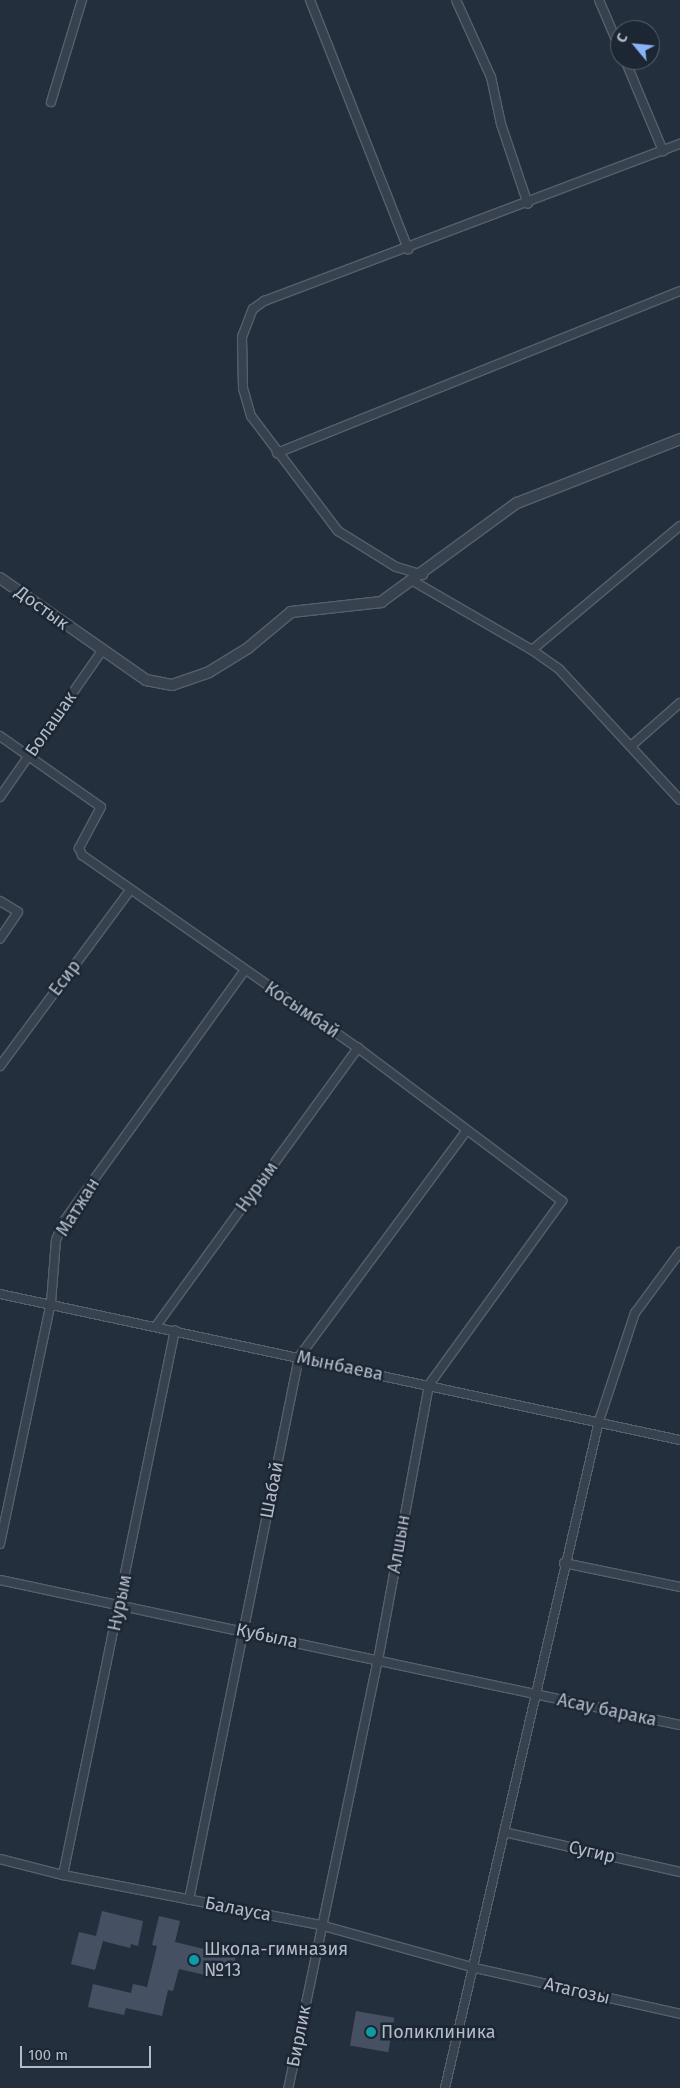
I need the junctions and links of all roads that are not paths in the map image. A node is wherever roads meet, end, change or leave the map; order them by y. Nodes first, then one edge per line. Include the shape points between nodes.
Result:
1 (82, 0) edge
2 (310, 0) edge
3 (456, 0) edge
4 (599, 0) edge
5 (610, 26) edge
6 (629, 70) edge
7 (51, 102) dead end
8 (680, 144) edge
9 (663, 151) junction
10 (528, 204) junction
11 (408, 250) junction
12 (680, 290) edge
13 (680, 439) edge
14 (277, 453) junction
15 (680, 526) edge
16 (422, 575) junction
17 (0, 578) edge
18 (413, 581) junction
19 (532, 650) junction
20 (102, 651) junction
21 (680, 703) edge
22 (0, 736) edge
23 (631, 746) junction
24 (29, 756) junction
25 (0, 797) edge
26 (680, 800) edge
27 (130, 890) junction
28 (0, 901) edge
29 (0, 939) edge
30 (244, 971) junction
31 (358, 1048) junction
32 (0, 1066) edge
33 (467, 1130) junction
34 (562, 1201) joint
35 (680, 1252) edge
36 (0, 1294) edge
37 (51, 1304) junction
38 (156, 1326) junction
39 (174, 1330) junction
40 (299, 1357) junction
41 (428, 1385) junction
42 (599, 1421) junction
43 (680, 1440) edge
44 (0, 1544) edge
45 (564, 1563) junction
46 (0, 1580) edge
47 (680, 1587) edge
48 (120, 1606) junction
49 (244, 1631) junction
50 (378, 1659) junction
51 (534, 1694) junction
52 (680, 1726) edge
53 (504, 1832) junction
54 (0, 1859) edge
55 (680, 1872) edge
56 (63, 1875) junction
57 (189, 1900) junction
58 (320, 1925) junction
59 (475, 1968) junction
60 (680, 2014) edge
61 (288, 2088) edge
62 (446, 2088) edge

1 - 7 street
2 - 11 street
3 - 10 street via 491,77 501,124
4 - 5 street
6 - 9 street
8 - 9 street
9 - 10 street
10 - 11 street
11 - 14 street via 264,300 253,309 242,337 245,402
12 - 14 street
13 - 16 street, Достык via 517,503
14 - 16 street via 338,531 396,567
15 - 19 street
16 - 18 street, Достык
17 - 20 street, Достык
18 - 19 street
18 - 20 street, Достык via 371,605 291,612 240,653 209,672 172,685 146,680
19 - 23 street via 559,669
20 - 24 street, Болашак
21 - 23 street
22 - 24 street
23 - 26 street
24 - 25 street, Болашак
24 - 27 street, Косымбай via 100,808 79,852
27 - 30 street, Косымбай
27 - 32 street, Есир
28 - 29 street via 18,912
30 - 31 street, Косымбай
30 - 37 street, Матжан via 64,1221 52,1259
31 - 33 street, Косымбай
31 - 38 street, Нурым
33 - 34 street, Косымбай
33 - 40 street, Шабай
34 - 41 street, Алшын
35 - 42 street via 635,1313
36 - 37 street, Мынбаева
37 - 38 street, Мынбаева
37 - 44 street, Матжан
38 - 39 street, Мынбаева
39 - 40 street, Мынбаева
39 - 48 street, Нурым
40 - 41 street, Мынбаева
40 - 49 street, Шабай
41 - 42 street, Мынбаева
41 - 50 street, Алшын
42 - 43 street, Мынбаева
42 - 45 street
45 - 47 street
45 - 51 street
46 - 48 street, Кубыла
48 - 49 street, Кубыла
48 - 56 street, Нурым
49 - 50 street, Кубыла
49 - 57 street, Шабай
50 - 51 street, Кубыла
50 - 58 street, Алшын
51 - 52 street, Асау барака
51 - 53 street
53 - 55 street, Сугир
53 - 59 street
54 - 56 street, Балауса
56 - 57 street, Балауса
57 - 58 street, Балауса
58 - 59 street, Балауса
58 - 61 street, Бирлик
59 - 60 street, Атагозы
59 - 62 street

